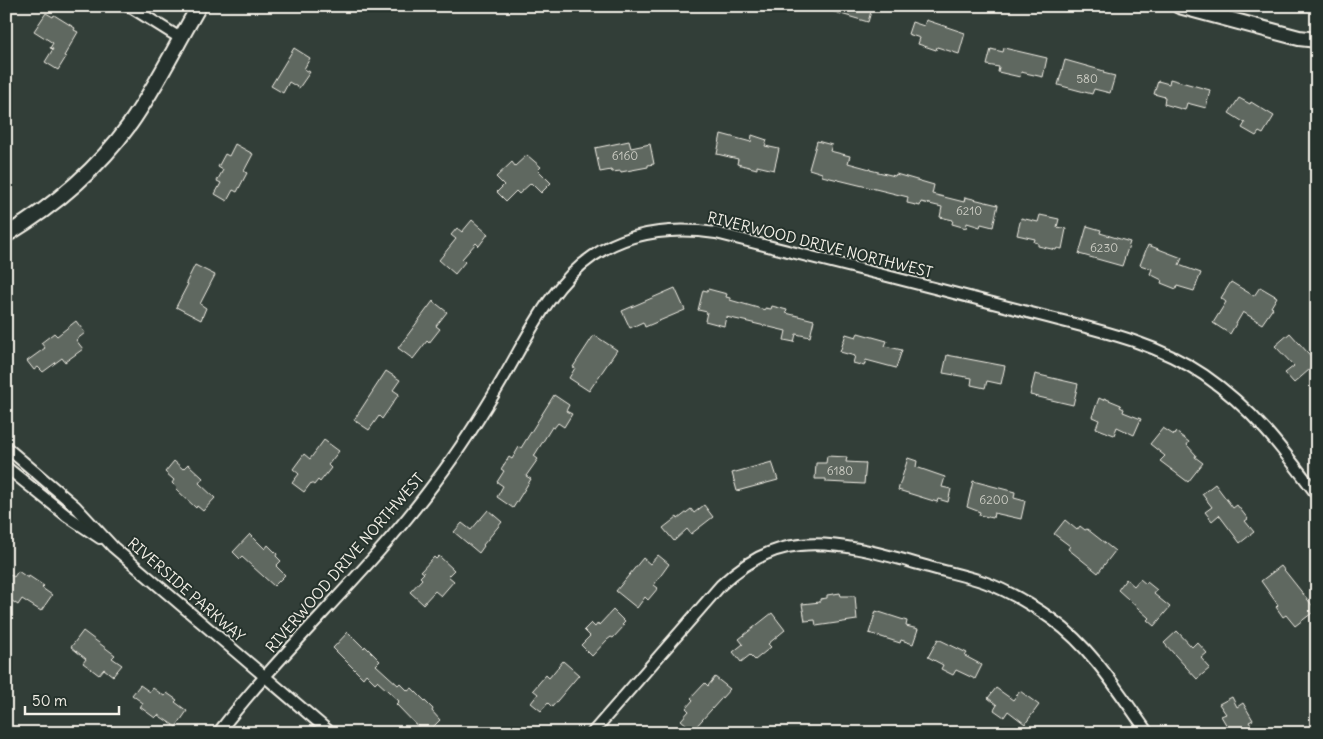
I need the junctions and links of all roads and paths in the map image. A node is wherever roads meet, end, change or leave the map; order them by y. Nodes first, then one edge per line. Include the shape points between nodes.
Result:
1 (129, 6) edge
2 (199, 6) edge
3 (1179, 6) edge
4 (180, 38) junction
5 (1317, 40) edge
6 (6, 235) edge
7 (6, 447) edge
8 (6, 467) edge
9 (1317, 495) edge
10 (113, 547) junction
11 (265, 678) junction
12 (218, 733) edge
13 (331, 733) edge
14 (592, 733) edge
15 (1148, 733) edge

1 - 4 street
2 - 4 street
3 - 5 street
4 - 6 street via 144,103 105,156 54,204
7 - 10 street, RIVERSIDE PARKWAY via 75,506
8 - 10 street, RIVERSIDE PARKWAY via 67,516
9 - 11 street, RIVERWOOD DRIVE NORTHWEST via 1277,441 1242,404 1203,374 1163,352 1123,338 922,284 716,233 659,231 625,240 593,256 566,279 549,300 480,418 436,482
10 - 11 street, RIVERSIDE PARKWAY
11 - 12 street, RIVERWOOD DRIVE NORTHWEST
11 - 13 street, RIVERSIDE PARKWAY
14 - 15 street via 738,569 778,549 820,544 871,552 984,582 1023,600 1055,621 1077,641

